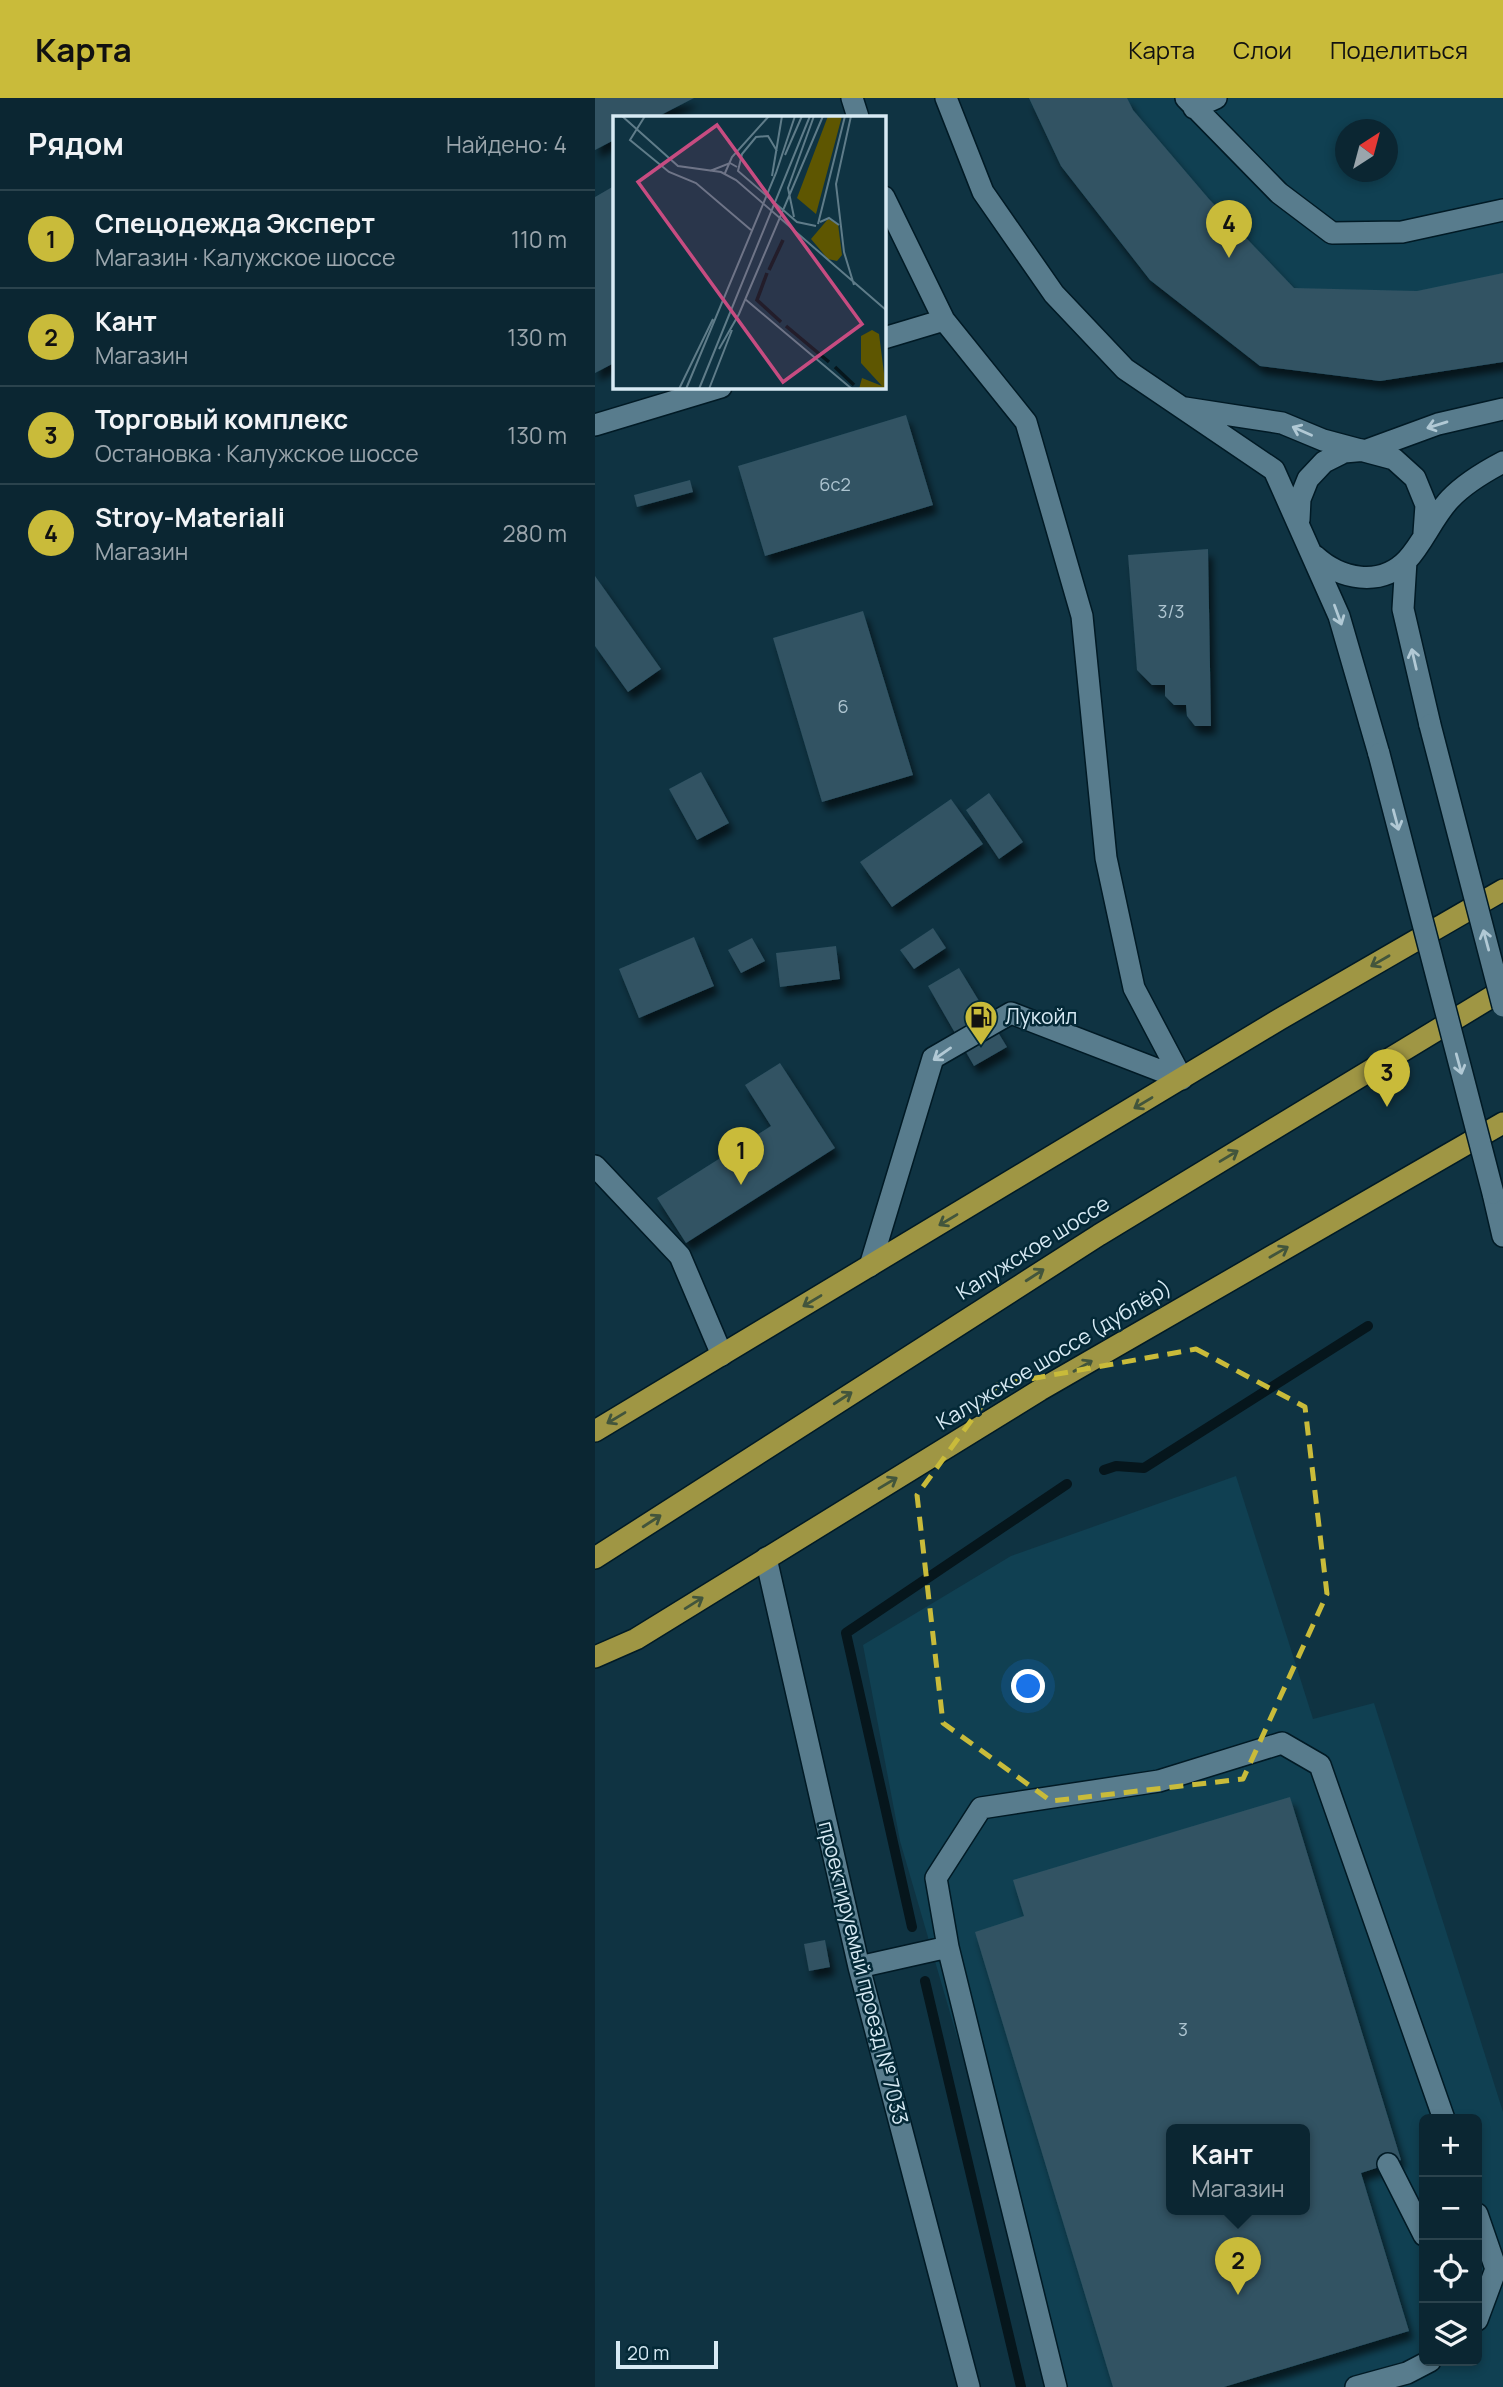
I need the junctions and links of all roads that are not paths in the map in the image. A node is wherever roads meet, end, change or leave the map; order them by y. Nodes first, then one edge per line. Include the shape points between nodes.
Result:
1 (852, 98) edge
2 (946, 98) edge
3 (1216, 98) edge
4 (1190, 103) edge
5 (858, 116) edge
6 (885, 199) edge
7 (1503, 210) edge
8 (944, 320) junction
9 (885, 338) edge
10 (718, 388) edge
11 (1177, 407) junction
12 (1503, 408) edge
13 (595, 425) edge
14 (1367, 450) junction
15 (1503, 462) edge
16 (1299, 522) junction
17 (1424, 533) junction
18 (1311, 552) junction
19 (1406, 561) junction
20 (1503, 890) edge
21 (1503, 990) edge
22 (1503, 1006) edge
23 (1182, 1079) junction
24 (1503, 1123) edge
25 (595, 1166) edge
26 (1503, 1236) edge
27 (870, 1266) junction
28 (722, 1355) junction
29 (595, 1431) edge
30 (595, 1558) edge
31 (767, 1558) junction
32 (595, 1657) edge
33 (948, 1947) junction
34 (859, 1967) junction
35 (1442, 2114) edge
36 (1388, 2164) dead end
37 (1419, 2225) edge
38 (1482, 2228) edge
39 (1482, 2307) edge
40 (1419, 2361) edge
41 (969, 2387) edge
42 (1056, 2387) edge
43 (1356, 2387) edge

1 - 5 street
2 - 11 street via 983,191 1054,294 1125,369
3 - 4 street
4 - 7 street via 1279,194 1332,233 1402,232
6 - 8 street
8 - 9 street
8 - 23 street via 1027,422 1082,616 1105,858 1134,988
10 - 13 street
14 -> 11 street via 1323,440 1282,422
11 - 16 street via 1274,470
12 -> 14 street via 1438,424
14 - 16 street via 1324,462 1308,479 1300,499
14 - 17 street via 1394,459 1415,478 1426,505
15 - 17 street via 1451,497
16 - 18 street
17 - 19 street
18 - 19 street via 1331,570 1357,578 1383,575
18 -> 26 street, bridge via 1339,616 1379,754
22 -> 19 street, bridge via 1403,609
20 -> 23 highway
30 -> 21 highway, Калужское шоссе via 1099,1235
23 -> 27 highway
23 -> 27 street via 1011,1013 933,1058
31 -> 24 highway, Калужское шоссе (дублёр) via 1040,1390
25 - 28 street via 680,1256
27 -> 28 highway
28 -> 29 highway
32 -> 31 highway, Калужское шоссе (дублёр) via 636,1639
31 - 34 street, проектируемый проезд № 7033
33 - 34 street
33 - 35 street via 936,1878 981,1808 1159,1781 1282,1743 1320,1765
33 - 42 street
34 - 41 street, проектируемый проезд № 7033
36 - 37 street
38 - 39 street via 1496,2269
40 - 43 street

